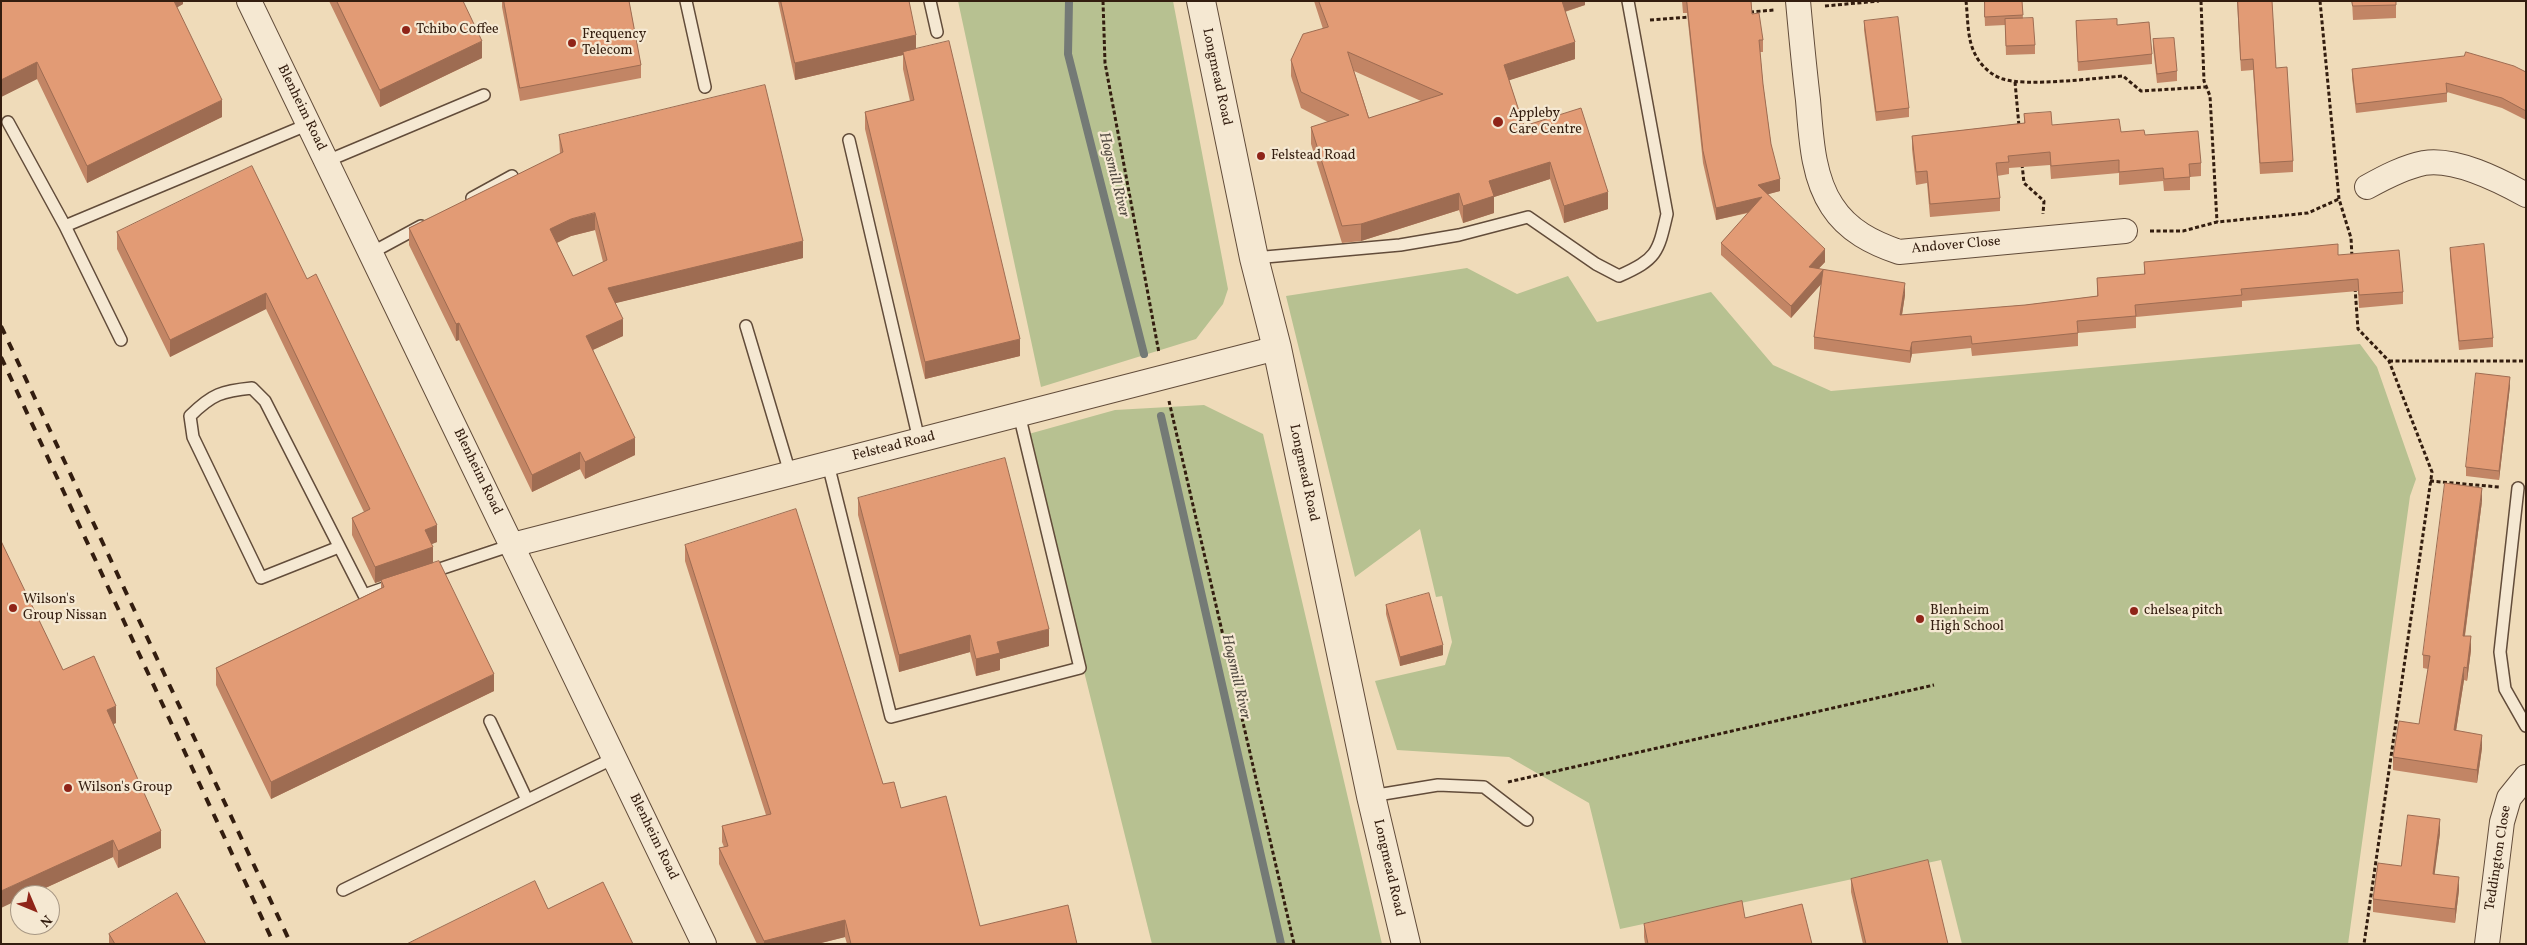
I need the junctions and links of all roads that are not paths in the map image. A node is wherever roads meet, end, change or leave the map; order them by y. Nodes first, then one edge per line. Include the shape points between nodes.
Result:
1 (250, 1) edge
2 (686, 1) edge
3 (930, 1) edge
4 (1201, 1) edge
5 (1628, 1) edge
6 (1798, 5) edge
7 (937, 32) dead end
8 (705, 87) dead end
9 (484, 95) dead end
10 (8, 122) dead end
11 (309, 124) junction
12 (849, 140) dead end
13 (327, 161) junction
14 (512, 176) edge
15 (2367, 187) road end
16 (2526, 195) edge
17 (462, 204) edge
18 (429, 222) edge
19 (65, 226) junction
20 (2126, 231) road end
21 (371, 253) junction
22 (1254, 258) junction
23 (746, 326) dead end
24 (121, 340) dead end
25 (1277, 348) junction
26 (1019, 414) junction
27 (920, 440) junction
28 (828, 464) junction
29 (790, 473) junction
30 (2518, 488) road end
31 (512, 545) junction
32 (339, 547) junction
33 (420, 576) edge
34 (401, 582) edge
35 (490, 721) dead end
36 (2526, 726) edge
37 (614, 758) junction
38 (2526, 777) edge
39 (1371, 796) junction
40 (527, 800) junction
41 (1527, 820) dead end
42 (344, 890) dead end
43 (704, 944) edge
44 (1406, 944) edge
45 (2487, 944) edge

1 - 11 street, Blenheim Road
2 - 8 lane
3 - 7 lane
4 - 22 street, Longmead Road
5 - 22 lane via 1667,214 1659,248 1640,266 1618,276 1528,217 1459,235 1400,245
6 - 20 street, Andover Close via 1813,151 1820,178 1831,206 1850,227 1872,243 1899,252
9 - 13 lane
10 - 19 lane
11 - 13 street, Blenheim Road
11 - 19 lane
12 - 27 lane
13 - 21 street, Blenheim Road
14 - 17 lane
15 - 16 street via 2397,172 2426,163 2461,166
18 - 21 lane
19 - 24 lane
21 - 31 street, Blenheim Road
22 - 25 street, Longmead Road
23 - 29 lane
25 - 26 street, Felstead Road
25 - 39 street, Longmead Road
26 - 27 street, Felstead Road
26 - 28 lane via 1080,668 891,717
27 - 28 street, Felstead Road
28 - 29 street, Felstead Road
29 - 31 street, Felstead Road
30 - 36 lane via 2500,652 2505,689
31 - 33 lane
31 - 37 street, Blenheim Road
32 - 32 lane via 265,402 252,388 230,390 207,399 190,416 193,438 261,578
32 - 34 lane via 364,595
35 - 40 lane
37 - 40 lane
37 - 43 street, Blenheim Road
38 - 45 street, Teddington Close via 2509,798 2502,822
39 - 41 lane via 1438,785 1484,787
39 - 44 street, Longmead Road
40 - 42 lane

